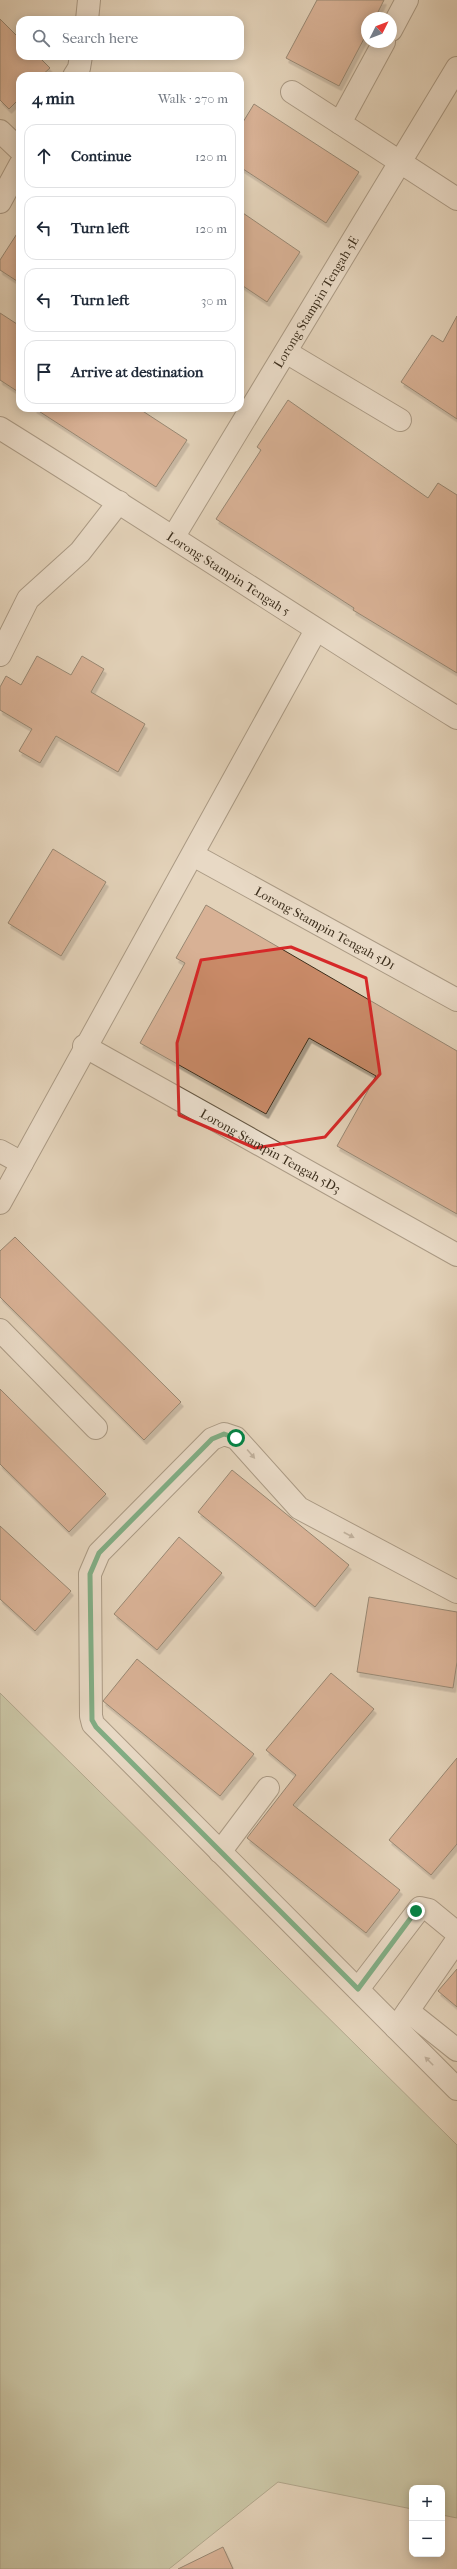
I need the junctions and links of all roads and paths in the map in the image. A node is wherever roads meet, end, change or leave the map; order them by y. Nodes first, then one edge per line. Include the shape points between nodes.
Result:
1 (89, 0) edge
2 (407, 0) edge
3 (87, 16) edge
4 (397, 19) edge
5 (381, 48) edge
6 (80, 60) edge
7 (457, 68) edge
8 (76, 72) edge
9 (292, 92) dead end
10 (340, 123) junction
11 (0, 131) edge
12 (16, 157) edge
13 (401, 163) junction
14 (16, 172) edge
15 (457, 199) edge
16 (0, 202) edge
17 (286, 352) junction
18 (400, 420) dead end
19 (0, 428) edge
20 (119, 502) junction
21 (174, 536) junction
22 (316, 630) junction
23 (0, 655) edge
24 (457, 718) edge
25 (193, 855) junction
26 (457, 1000) edge
27 (84, 1046) junction
28 (0, 1151) edge
29 (22, 1163) junction
30 (0, 1203) edge
31 (457, 1255) edge
32 (0, 1330) edge
33 (96, 1428) dead end
34 (457, 1592) edge
35 (268, 1788) dead end
36 (220, 1852) junction
37 (457, 1933) edge
38 (457, 1940) edge
39 (358, 1989) junction
40 (402, 2020) junction
41 (457, 2050) edge
42 (457, 2089) edge

1 - 3 street
2 - 4 street
5 - 10 street
6 - 8 street
7 - 13 street, Lorong Stampin Tengah 5E
9 - 10 street
10 - 13 street
11 - 12 street
13 - 15 street
13 - 17 street, Lorong Stampin Tengah 5E
14 - 16 street
17 - 18 street
17 - 21 street, Lorong Stampin Tengah 5E
19 - 20 street, Lorong Stampin Tengah 5
20 - 21 street, Lorong Stampin Tengah 5
20 - 23 street via 80,552 28,598
21 - 22 street, Lorong Stampin Tengah 5
22 - 24 street, Lorong Stampin Tengah 5
22 - 25 street
25 - 26 street, Lorong Stampin Tengah 5D1
25 - 27 street
27 - 29 street
27 - 31 street, Lorong Stampin Tengah 5D3
28 - 29 street
29 - 30 street
32 - 33 street
36 -> 34 street via 96,1727 92,1720 90,1574 99,1553 212,1439 224,1434 236,1438 299,1508
35 - 36 street
36 - 39 street
37 - 39 street via 429,1910 420,1908
38 - 40 street
39 - 40 street
40 - 41 street
42 -> 40 street

